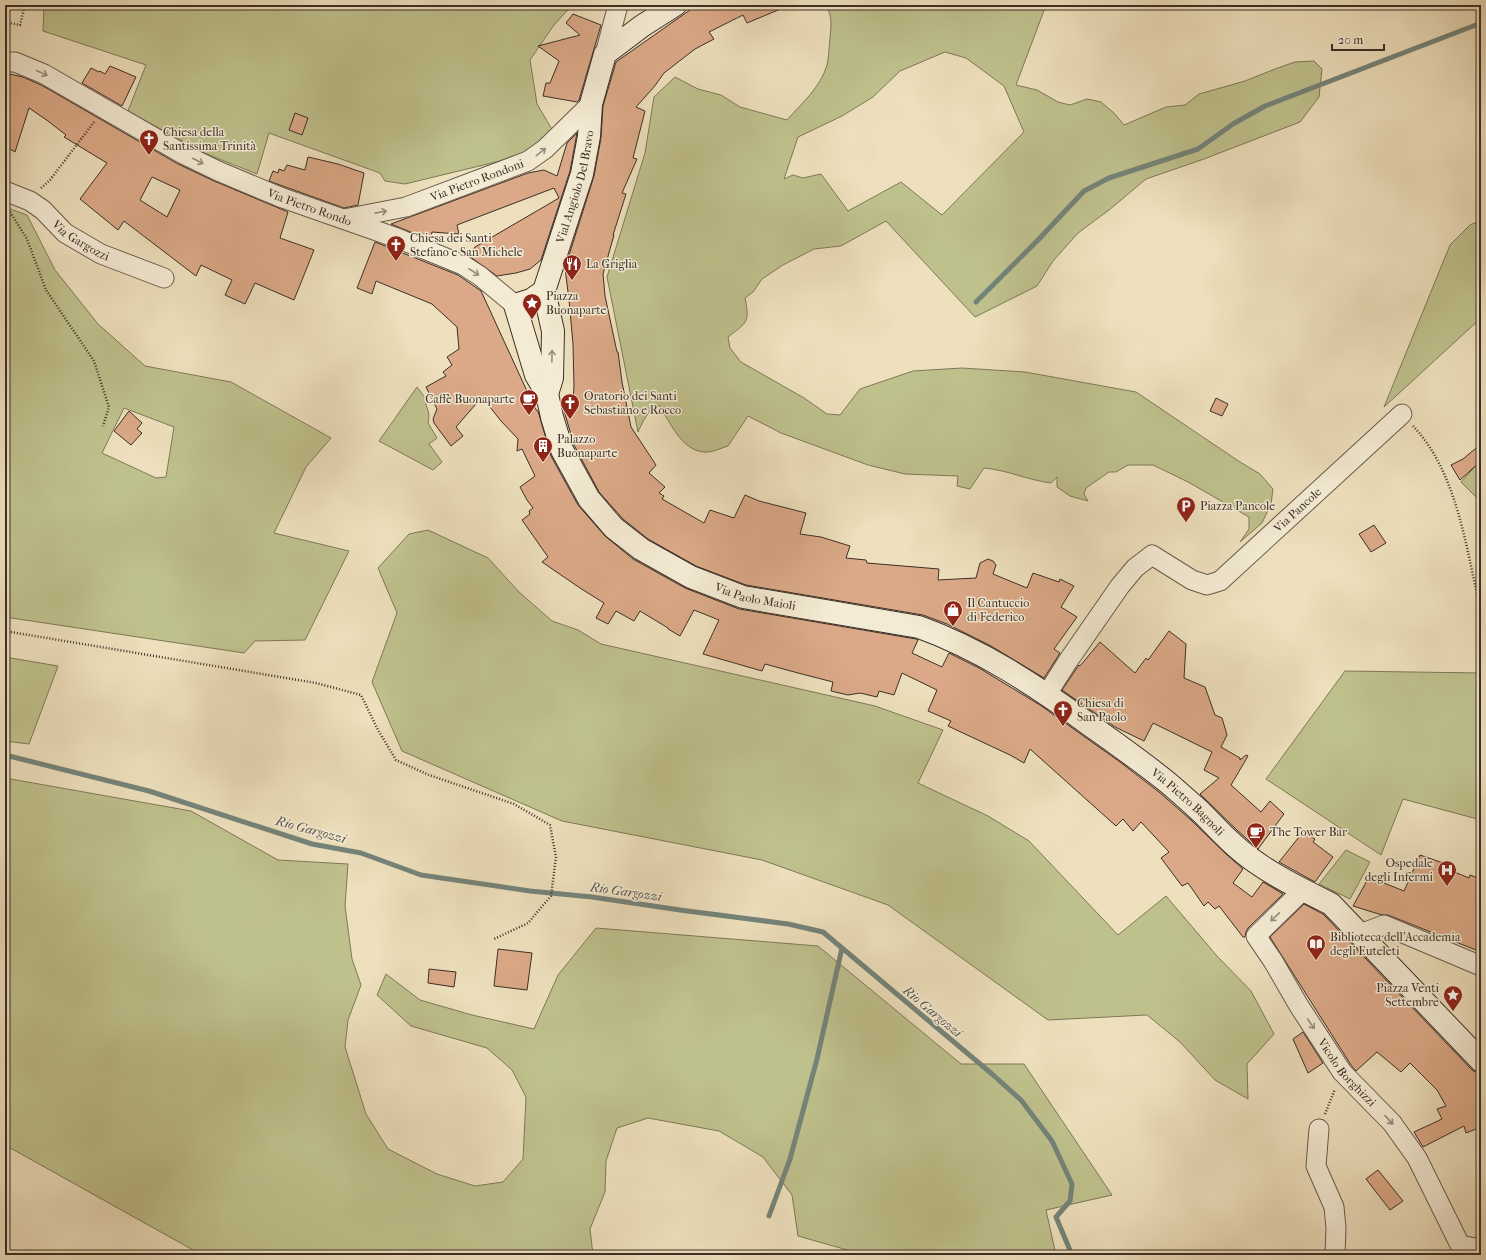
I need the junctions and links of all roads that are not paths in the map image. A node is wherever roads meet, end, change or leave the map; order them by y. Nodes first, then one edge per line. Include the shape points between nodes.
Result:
1 (618, 5) edge
2 (675, 5) edge
3 (605, 54) junction
4 (5, 62) edge
5 (591, 104) junction
6 (6, 200) edge
7 (342, 219) junction
8 (164, 278) dead end
9 (544, 292) junction
10 (516, 305) junction
11 (547, 394) junction
12 (1402, 414) road end
13 (1047, 694) junction
14 (1303, 890) junction
15 (1360, 934) junction
16 (1481, 966) edge
17 (1480, 1057) edge
18 (1319, 1129) road end
19 (1481, 1246) edge
20 (1335, 1255) edge

1 - 3 street
2 - 3 street
3 - 5 street, Vial Angiolo Del Bravo
4 -> 7 street, Via Pietro Rondo via 15,62 44,74 183,154 218,171
7 -> 5 street, Via Pietro Rondoni via 406,207 528,162
5 - 9 street, Vial Angiolo Del Bravo via 589,136 582,174
6 - 8 street, Via Gargozzi via 30,201 43,210 65,233 101,254
7 -> 10 street, Via Pietro Rondo via 463,265
9 - 10 street
11 -> 9 street via 552,378 553,331
10 - 11 street via 536,375
11 - 13 street, Via Paolo Maioli via 562,450 589,499 614,528 641,549 691,577 743,597 919,627 939,634 972,650
12 - 13 street, Via Pancole via 1220,581 1206,586 1152,555 1135,568
13 - 14 street, Via Pietro Bagnoli via 1168,783 1259,865
14 - 15 street, Via Pietro Bagnoli via 1331,904
14 -> 19 street, Vicolo Borghizzi via 1256,936 1342,1072 1392,1123 1417,1158 1460,1245 1475,1248
15 - 16 street via 1384,925
15 - 17 street, Via Pietro Bagnoli
18 - 20 street via 1316,1166 1334,1206

